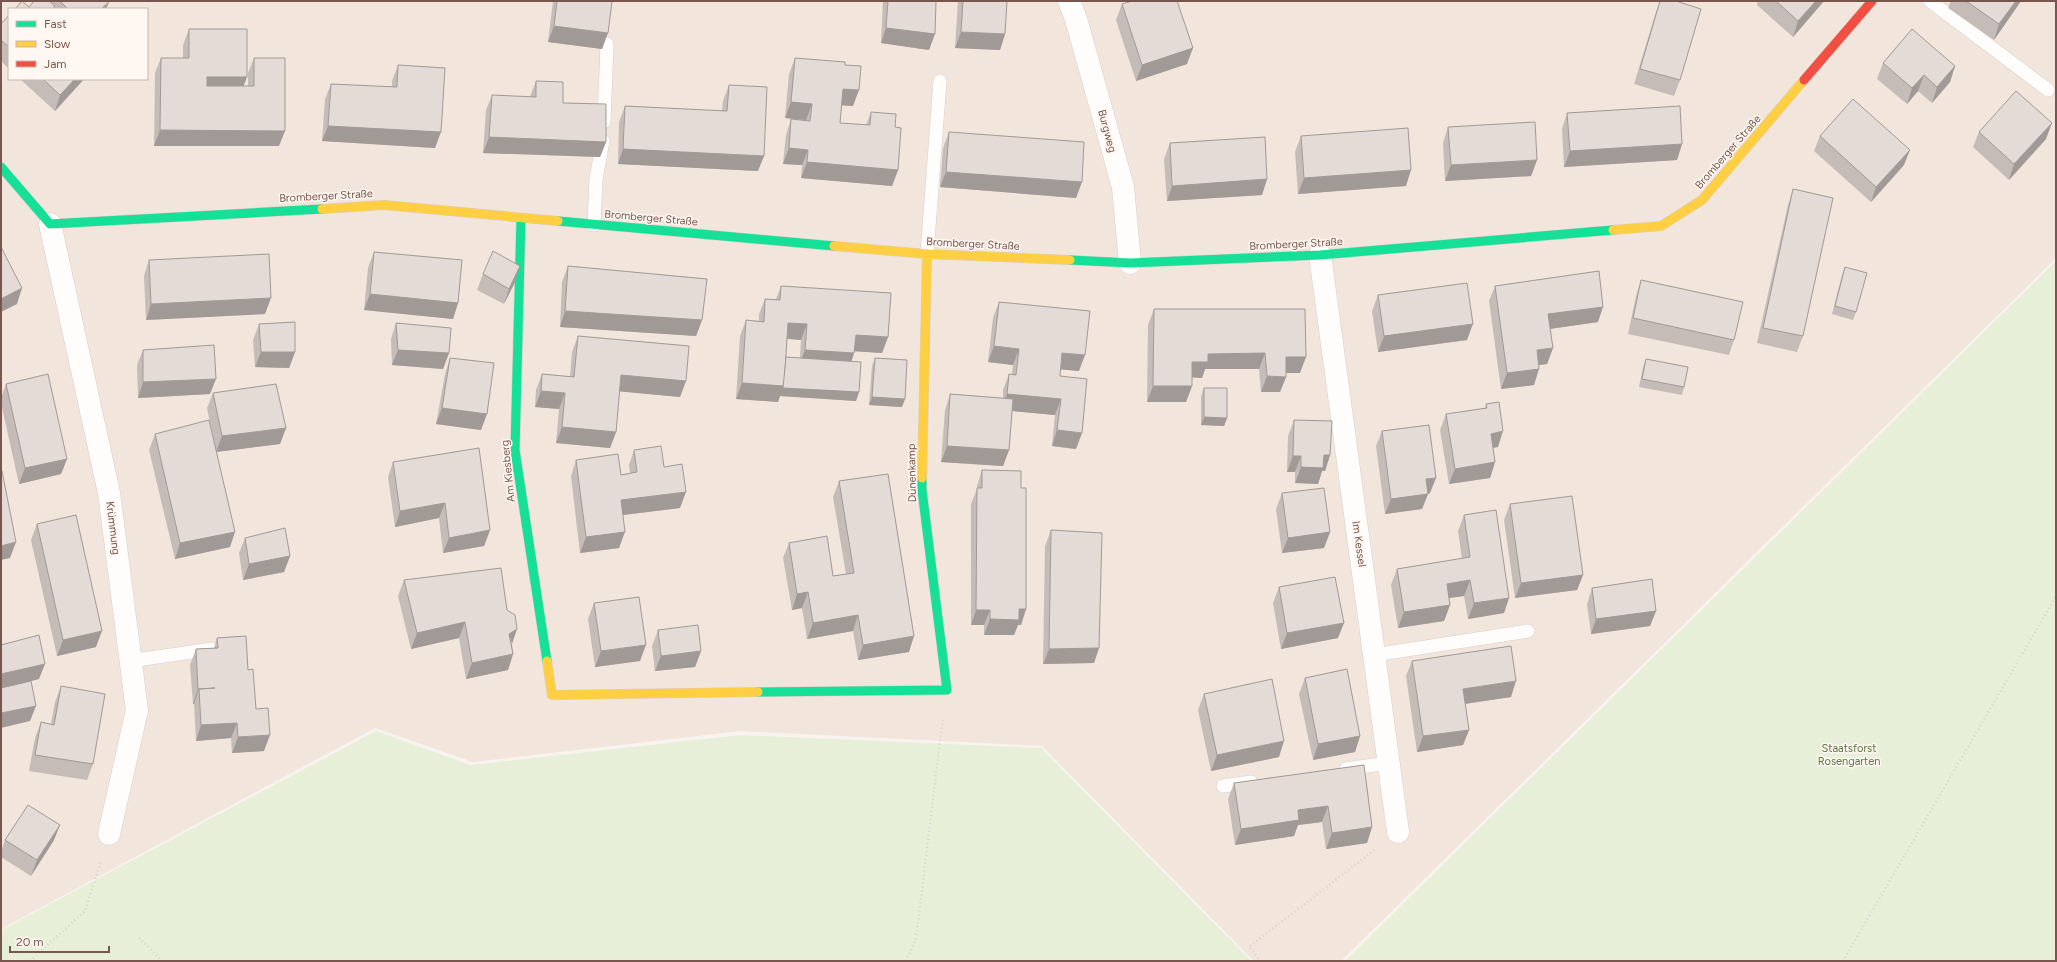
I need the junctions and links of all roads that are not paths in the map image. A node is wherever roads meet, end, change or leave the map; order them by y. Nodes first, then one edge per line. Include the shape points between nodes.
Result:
1 (1069, 1) edge
2 (1872, 1) edge
3 (1930, 1) edge
4 (607, 44) edge
5 (940, 81) dead end
6 (2048, 90) dead end
7 (1, 167) edge
8 (521, 218) junction
9 (50, 224) junction
10 (594, 225) junction
11 (927, 254) junction
12 (1320, 256) junction
13 (1130, 263) junction
14 (1528, 630) dead end
15 (227, 646) edge
16 (1374, 655) junction
17 (130, 661) junction
18 (947, 690) joint
19 (1388, 763) junction
20 (1333, 771) edge
21 (1263, 780) edge
22 (1223, 786) dead end
23 (1398, 832) road end
24 (109, 834) road end

1 - 13 street, Burgweg via 1123,187
2 - 12 street, Bromberger Straße via 1702,200 1661,226
3 - 6 lane
4 - 10 lane via 604,138 596,179
5 - 11 lane
7 - 9 street
8 - 9 street, Bromberger Straße via 384,205
8 - 10 street, Bromberger Straße
8 - 18 street, Am Kiesberg via 515,450 552,695
9 - 17 street, Krümmung via 109,493
10 - 11 street, Bromberger Straße
11 - 13 street, Bromberger Straße
11 - 18 street, Dünenkamp via 922,490
12 - 13 street, Bromberger Straße
12 - 16 street, Im Kessel
14 - 16 lane
15 - 17 lane
16 - 19 street, Im Kessel
17 - 24 street, Krümmung via 137,710
19 - 20 lane
19 - 23 street, Im Kessel
21 - 22 lane

